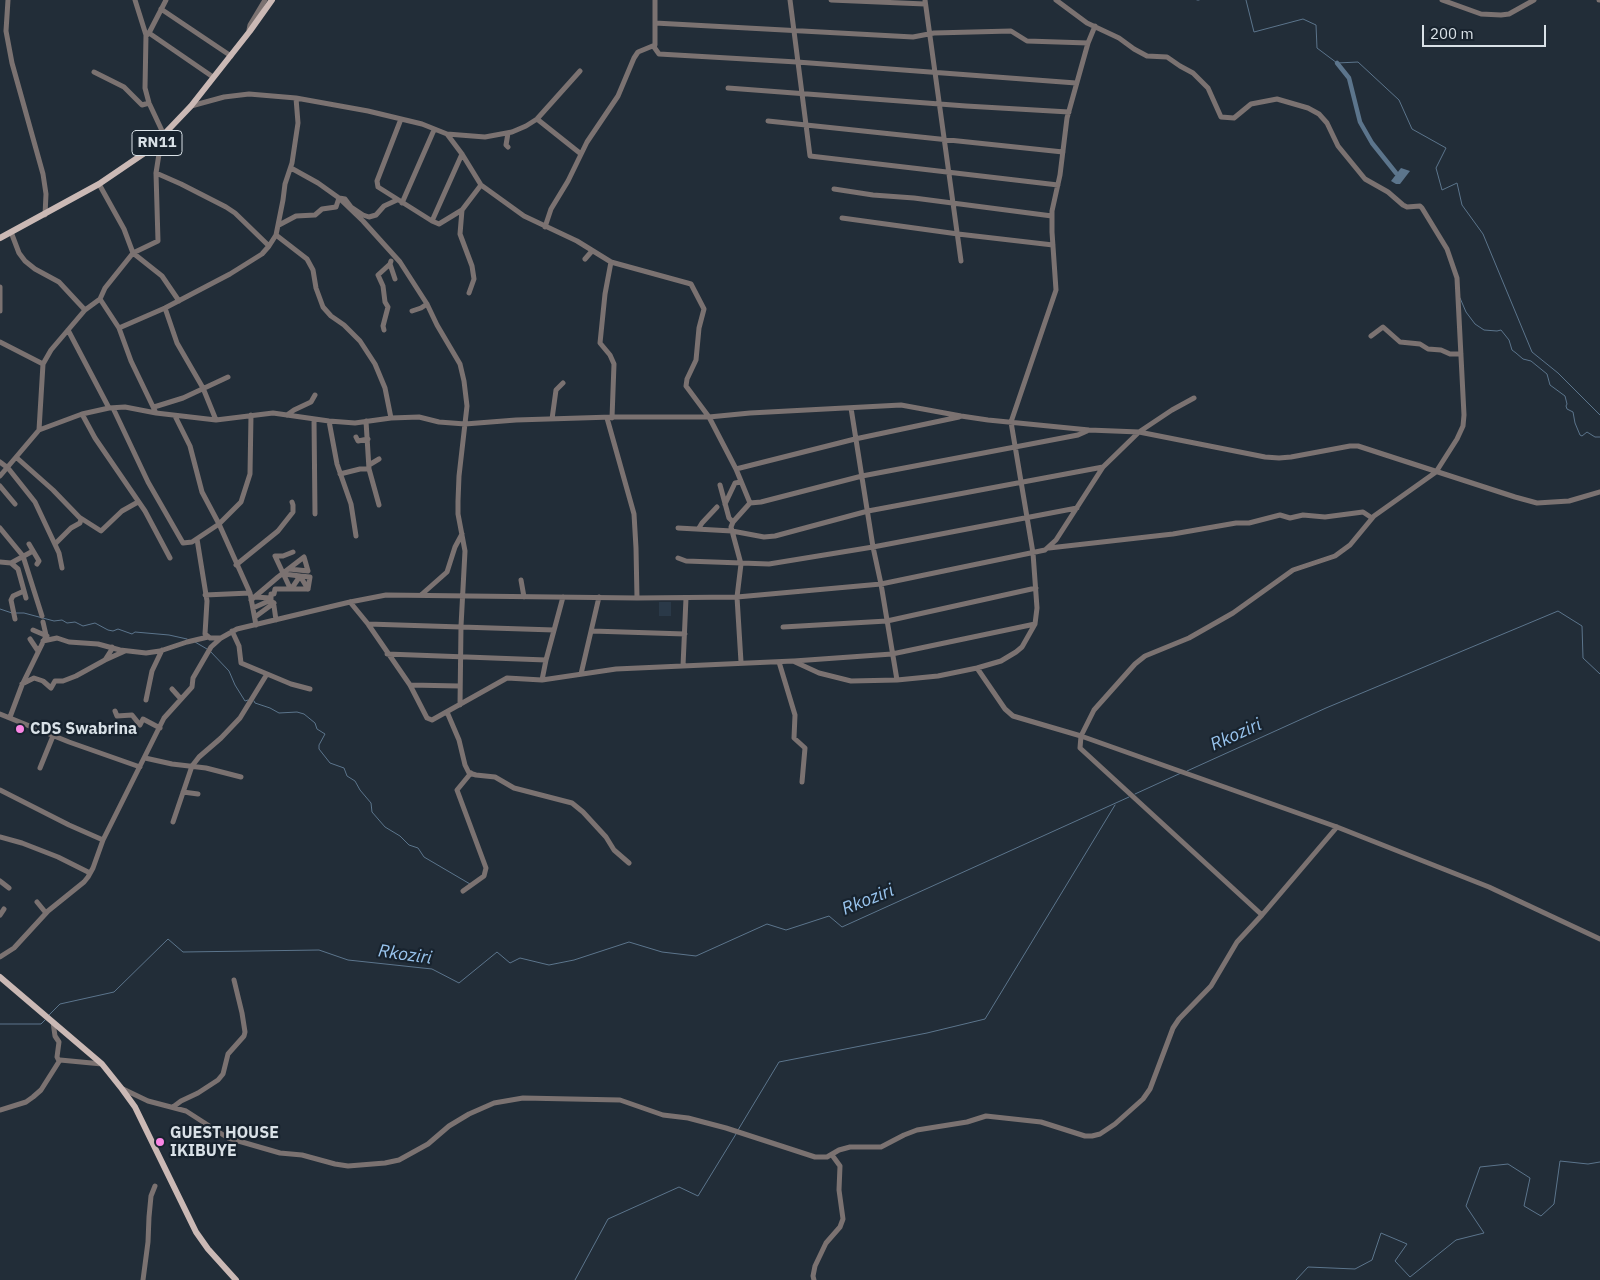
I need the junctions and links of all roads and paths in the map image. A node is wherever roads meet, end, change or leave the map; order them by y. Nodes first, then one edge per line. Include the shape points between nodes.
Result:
1 (8, 0) edge
2 (135, 0) edge
3 (166, 0) edge
4 (265, 0) edge
5 (272, 0) edge
6 (655, 0) edge
7 (790, 0) edge
8 (831, 0) edge
9 (1056, 0) edge
10 (1442, 0) edge
11 (1534, 0) edge
12 (925, 2) edge
13 (161, 9) junction
14 (654, 23) junction
15 (1095, 26) junction
16 (793, 31) junction
17 (249, 33) junction
18 (147, 34) junction
19 (930, 34) junction
20 (1088, 43) junction
21 (654, 47) junction
22 (231, 56) junction
23 (798, 62) junction
24 (580, 71) dead end
25 (94, 72) dead end
26 (935, 73) junction
27 (213, 77) junction
28 (1076, 83) junction
29 (728, 88) dead end
30 (802, 94) junction
31 (296, 98) junction
32 (148, 103) junction
33 (939, 103) junction
34 (191, 106) junction
35 (1069, 112) junction
36 (401, 119) junction
37 (537, 119) junction
38 (768, 121) dead end
39 (806, 124) junction
40 (434, 130) junction
41 (508, 133) junction
42 (447, 134) junction
43 (164, 135) junction
44 (944, 138) junction
45 (508, 147) dead end
46 (1063, 152) junction
47 (462, 154) junction
48 (581, 154) junction
49 (290, 168) junction
50 (156, 173) junction
51 (949, 173) junction
52 (99, 184) junction
53 (480, 185) junction
54 (1058, 185) junction
55 (834, 189) dead end
56 (339, 198) junction
57 (397, 200) junction
58 (402, 203) junction
59 (953, 203) junction
60 (462, 210) junction
61 (45, 214) junction
62 (1052, 216) junction
63 (842, 218) dead end
64 (432, 221) junction
65 (279, 225) junction
66 (545, 227) junction
67 (11, 232) junction
68 (958, 234) junction
69 (276, 235) junction
70 (0, 238) edge
71 (1053, 245) junction
72 (268, 246) junction
73 (592, 251) junction
74 (133, 253) junction
75 (394, 256) junction
76 (585, 259) dead end
77 (962, 261) dead end
78 (611, 262) junction
79 (390, 264) junction
80 (395, 279) dead end
81 (0, 287) edge
82 (469, 294) dead end
83 (100, 299) junction
84 (179, 301) junction
85 (427, 304) junction
86 (165, 308) junction
87 (85, 310) junction
88 (0, 311) edge
89 (412, 312) dead end
90 (119, 328) junction
91 (68, 330) junction
92 (384, 330) dead end
93 (1371, 336) dead end
94 (0, 342) edge
95 (1461, 354) junction
96 (43, 364) junction
97 (228, 377) dead end
98 (563, 383) dead end
99 (204, 388) junction
100 (315, 395) dead end
101 (1194, 398) dead end
102 (154, 407) junction
103 (111, 408) junction
104 (851, 408) junction
105 (82, 414) junction
106 (156, 414) junction
107 (251, 415) junction
108 (287, 415) junction
109 (175, 416) junction
110 (962, 416) junction
111 (709, 417) junction
112 (391, 418) junction
113 (610, 418) junction
114 (314, 419) junction
115 (552, 419) junction
116 (216, 420) junction
117 (329, 421) junction
118 (366, 421) junction
119 (1011, 422) junction
120 (465, 424) junction
121 (39, 430) junction
122 (1089, 430) junction
123 (1139, 432) junction
124 (356, 437) dead end
125 (368, 439) junction
126 (855, 440) junction
127 (1015, 447) junction
128 (17, 458) junction
129 (378, 460) dead end
130 (0, 462) edge
131 (369, 467) junction
132 (1103, 467) junction
133 (8, 468) junction
134 (736, 469) junction
135 (1436, 472) junction
136 (340, 474) junction
137 (0, 476) edge
138 (371, 476) junction
139 (862, 476) junction
140 (364, 478) dead end
141 (741, 482) junction
142 (1022, 482) junction
143 (720, 485) dead end
144 (0, 486) edge
145 (1598, 493) edge
146 (138, 502) junction
147 (292, 502) dead end
148 (750, 503) junction
149 (14, 504) dead end
150 (725, 504) junction
151 (379, 505) dead end
152 (717, 507) dead end
153 (1077, 508) junction
154 (868, 511) junction
155 (315, 514) dead end
156 (79, 516) junction
157 (1027, 517) junction
158 (1372, 518) junction
159 (733, 522) junction
160 (7, 523) dead end
161 (219, 524) junction
162 (0, 528) edge
163 (678, 528) dead end
164 (699, 528) junction
165 (732, 531) junction
166 (462, 534) junction
167 (356, 536) dead end
168 (198, 539) junction
169 (29, 544) dead end
170 (55, 544) junction
171 (873, 547) junction
172 (1048, 548) junction
173 (33, 551) junction
174 (293, 552) dead end
175 (1033, 552) junction
176 (22, 556) junction
177 (170, 558) dead end
178 (678, 558) dead end
179 (0, 562) edge
180 (11, 563) junction
181 (37, 564) dead end
182 (741, 564) junction
183 (236, 565) junction
184 (62, 568) dead end
185 (284, 568) junction
186 (300, 576) junction
187 (521, 580) dead end
188 (881, 584) junction
189 (291, 588) junction
190 (1036, 588) junction
191 (264, 589) junction
192 (299, 589) junction
193 (24, 591) junction
194 (250, 592) junction
195 (205, 595) junction
196 (421, 596) junction
197 (463, 596) junction
198 (272, 597) junction
199 (524, 597) junction
200 (563, 597) junction
201 (737, 597) junction
202 (26, 598) dead end
203 (253, 598) junction
204 (599, 598) junction
205 (636, 598) junction
206 (686, 598) junction
207 (350, 602) junction
208 (253, 608) junction
209 (42, 616) dead end
210 (255, 617) junction
211 (15, 619) dead end
212 (276, 620) junction
213 (887, 621) junction
214 (43, 622) dead end
215 (368, 624) junction
216 (1035, 624) junction
217 (256, 625) junction
218 (461, 626) junction
219 (783, 627) dead end
220 (33, 630) dead end
221 (554, 630) junction
222 (232, 631) junction
223 (592, 631) junction
224 (685, 634) junction
225 (208, 637) junction
226 (46, 638) junction
227 (221, 638) junction
228 (30, 639) dead end
229 (201, 639) junction
230 (213, 645) junction
231 (112, 647) junction
232 (124, 650) junction
233 (162, 650) junction
234 (38, 651) junction
235 (387, 654) junction
236 (892, 654) junction
237 (461, 656) junction
238 (105, 660) junction
239 (546, 660) junction
240 (793, 661) junction
241 (741, 662) junction
242 (780, 662) junction
243 (683, 666) junction
244 (977, 668) junction
245 (28, 672) junction
246 (267, 674) junction
247 (581, 674) junction
248 (34, 678) junction
249 (542, 680) junction
250 (897, 680) junction
251 (22, 684) junction
252 (410, 685) junction
253 (459, 686) junction
254 (172, 689) dead end
255 (310, 689) dead end
256 (181, 698) junction
257 (146, 700) dead end
258 (460, 704) junction
259 (115, 711) dead end
260 (447, 712) junction
261 (0, 714) edge
262 (10, 718) junction
263 (160, 728) junction
264 (53, 736) junction
265 (1080, 736) junction
266 (145, 758) junction
267 (192, 766) junction
268 (140, 767) junction
269 (40, 768) dead end
270 (471, 774) junction
271 (241, 777) dead end
272 (802, 782) dead end
273 (0, 790) edge
274 (183, 792) junction
275 (198, 794) dead end
276 (173, 822) dead end
277 (1337, 827) junction
278 (0, 837) edge
279 (104, 840) junction
280 (629, 863) dead end
281 (90, 873) junction
282 (0, 881) edge
283 (9, 888) dead end
284 (463, 891) dead end
285 (37, 902) dead end
286 (4, 909) dead end
287 (46, 913) junction
288 (0, 915) edge
289 (1262, 915) junction
290 (1600, 939) edge
291 (0, 957) edge
292 (0, 977) edge
293 (234, 980) dead end
294 (51, 1020) junction
295 (59, 1061) junction
296 (102, 1064) junction
297 (122, 1089) junction
298 (173, 1107) junction
299 (0, 1110) edge
300 (832, 1155) junction
301 (155, 1186) dead end
302 (143, 1280) edge
303 (236, 1280) edge
304 (814, 1280) edge

1 - 61 street via 6,31 10,55 43,174
2 - 18 street
3 - 13 street
4 - 17 street via 250,25
5 - 17 main road, RN11
6 - 14 street
7 - 16 street
8 - 12 street
9 - 15 street
10 - 11 street via 1481,14 1501,15
12 - 19 street
13 - 18 street
13 - 22 street
14 - 16 street
14 - 21 street
15 - 20 street
15 - 95 street via 1147,56 1167,57 1194,73 1208,88 1221,117 1234,118 1251,104 1277,99 1320,114 1338,146 1365,178 1403,205 1420,206 1447,249 1458,285
16 - 19 street via 913,37
16 - 23 street
17 - 22 main road, RN11
18 - 27 street
18 - 32 street
19 - 20 street via 1011,31 1026,41
19 - 26 street
20 - 28 street
21 - 23 street via 659,54
21 - 48 street via 638,52 618,96
22 - 27 main road, RN11
23 - 26 street
23 - 30 street
24 - 37 street
25 - 32 street via 124,87 142,105
26 - 28 street
26 - 33 street
27 - 34 main road, RN11
28 - 35 street
29 - 30 street
30 - 33 street
30 - 39 street
31 - 34 street via 249,94
31 - 36 street
31 - 49 street via 298,123
32 - 43 street
33 - 35 street
33 - 44 street
34 - 43 main road, RN11
35 - 46 street
36 - 40 street
36 - 57 street via 377,184
37 - 41 street
37 - 48 street
38 - 39 street
39 - 44 street
39 - 51 street via 810,156
40 - 42 street
40 - 58 street
41 - 42 street via 484,137
41 - 45 street
42 - 47 street
43 - 50 street
43 - 52 main road, RN11 via 149,150
44 - 46 street
44 - 51 street
46 - 54 street
47 - 53 street
47 - 64 street
48 - 66 street via 551,209
49 - 56 street
49 - 65 street
50 - 72 street via 226,207
50 - 74 street via 159,239
51 - 54 street
51 - 59 street
52 - 61 main road, RN11
52 - 74 street via 124,229
53 - 60 street
53 - 66 street
54 - 62 street
55 - 59 street
56 - 57 street via 369,217
56 - 65 street via 336,207 322,209 315,215 296,216
56 - 75 street
57 - 58 street
58 - 64 street
59 - 62 street
59 - 68 street
60 - 64 street via 439,224
60 - 82 street via 460,234 474,279
61 - 67 main road, RN11
62 - 71 street
63 - 68 street
65 - 69 street
66 - 73 street
67 - 70 main road, RN11
67 - 87 street via 25,261 59,282
68 - 71 street
68 - 77 street
69 - 72 street
69 - 112 street via 310,264 322,307 360,341 375,364
71 - 119 street via 1056,290
72 - 84 street via 246,265
73 - 76 street
73 - 78 street
74 - 83 street
74 - 84 street via 162,276
75 - 79 street
75 - 85 street
78 - 111 street via 691,284 704,309 696,360 686,383
78 - 113 street via 600,343 614,364
79 - 80 street
79 - 92 street via 378,275 388,307
81 - 88 street
83 - 87 street
83 - 90 street
84 - 86 street
85 - 89 street
85 - 120 street via 460,364 467,406
86 - 90 street
86 - 99 street via 177,343
87 - 91 street
90 - 102 street
91 - 96 street via 54,344
91 - 103 street
93 - 95 street via 1383,327 1400,342
94 - 96 street
95 - 135 street via 1463,426
96 - 121 street
97 - 99 street
98 - 115 street via 556,390
99 - 102 street
99 - 116 street
100 - 108 street via 311,402
101 - 123 street
102 - 106 street
103 - 105 street
103 - 106 street
103 - 168 street via 183,543
104 - 110 street via 901,405
104 - 111 street
104 - 126 street
105 - 121 street
105 - 146 street
106 - 109 street
107 - 108 street
107 - 116 street
107 - 161 street via 247,487 240,503
108 - 114 street
109 - 116 street
109 - 161 street via 190,446 202,492
110 - 119 street
110 - 126 street
111 - 113 street
111 - 134 street
112 - 118 street
112 - 120 street via 419,417
113 - 115 street
113 - 205 street via 634,514
114 - 117 street
114 - 155 street
115 - 120 street
117 - 118 street
117 - 136 street
118 - 125 street
119 - 122 street
119 - 127 street
120 - 166 street via 458,501
121 - 128 street
122 - 123 street
122 - 127 street
123 - 132 street
123 - 135 street via 1279,458 1354,446
124 - 125 street via 358,441
125 - 131 street
126 - 134 street via 755,468
126 - 139 street
127 - 139 street
127 - 142 street
128 - 133 street
128 - 156 street
129 - 131 street
130 - 133 street
131 - 136 street
131 - 138 street
132 - 142 street
132 - 153 street
133 - 137 street
133 - 170 street via 35,502
134 - 141 street
135 - 145 street via 1537,503 1569,501
135 - 158 street
136 - 167 street
138 - 140 street
138 - 151 street
139 - 148 street
139 - 154 street
141 - 148 street
141 - 150 street via 736,483
142 - 154 street
142 - 157 street
143 - 150 street
144 - 149 street
146 - 156 street via 122,510 100,531
146 - 177 street
147 - 183 street via 293,512 278,531
148 - 159 street
150 - 159 street
152 - 164 street
153 - 157 street
153 - 172 street
154 - 165 street via 775,536
154 - 171 street
156 - 170 street via 80,523
157 - 171 street
157 - 175 street
158 - 172 street via 1363,512 1325,517 1303,515 1290,518 1280,515 1249,523 1124,541
158 - 265 street via 1350,545 1335,556 1293,570 1233,614 1189,638 1145,656 1094,710
159 - 165 street
160 - 162 street
161 - 168 street
161 - 183 street
162 - 176 street
163 - 164 street
164 - 165 street
165 - 182 street
166 - 196 street via 447,572
166 - 197 street via 465,551
168 - 195 street
169 - 173 street
170 - 184 street
171 - 182 street via 769,564
171 - 188 street
172 - 175 street
173 - 176 street
173 - 181 street via 39,561
174 - 185 street via 275,556
175 - 188 street
175 - 190 street
176 - 180 street
176 - 209 street
178 - 182 street
179 - 180 street
180 - 193 street via 17,567
182 - 201 street
183 - 194 street
185 - 186 street
185 - 189 street
185 - 191 street
186 - 189 street
186 - 192 street
186 - 192 street via 310,577 308,589
187 - 199 street
188 - 201 street
188 - 213 street
189 - 192 street
189 - 198 street via 275,589
190 - 213 street
190 - 216 street
191 - 198 street
191 - 203 street
193 - 202 street
193 - 211 street via 13,596
194 - 195 street
194 - 203 street
195 - 225 street via 205,634
196 - 197 street
196 - 207 street via 386,595
197 - 199 street
197 - 218 street
198 - 203 street
198 - 208 street
198 - 210 street
198 - 212 street
199 - 200 street
200 - 204 street
200 - 221 street
201 - 206 street
201 - 241 street
203 - 208 street
204 - 205 street
204 - 223 street
205 - 206 street
206 - 224 street
207 - 212 street
207 - 215 street
208 - 210 street
210 - 217 street
212 - 217 street
213 - 219 street
213 - 236 street
214 - 226 street
215 - 218 street
215 - 235 street
216 - 236 street
216 - 244 street via 1022,648 1001,661
217 - 222 street
218 - 221 street
218 - 237 street
220 - 226 street
221 - 239 street
222 - 227 street
222 - 246 street via 242,663
223 - 224 street
223 - 247 street
224 - 243 street
225 - 227 street
225 - 229 street
226 - 231 street
226 - 234 street
227 - 230 street
228 - 234 street
229 - 230 street
229 - 233 street
230 - 256 street via 193,678 192,687
231 - 232 street
231 - 238 street
232 - 233 street via 146,653
232 - 238 street
233 - 257 street via 152,671
234 - 245 street
235 - 237 street
235 - 252 street
236 - 240 street
236 - 250 street
237 - 239 street
237 - 253 street
238 - 248 street via 76,676 55,681 51,688
239 - 249 street
240 - 242 street
240 - 250 street via 819,673 851,680
241 - 242 street
241 - 243 street
242 - 272 street via 795,715 794,738 805,748
243 - 247 street
244 - 250 street
244 - 265 street via 1009,713
245 - 248 street
245 - 251 street
246 - 255 street
246 - 267 street via 240,718
247 - 249 street
248 - 251 street
249 - 258 street via 504,679
251 - 262 street
252 - 253 street
252 - 260 street via 427,718 432,720
253 - 258 street
254 - 256 street
256 - 263 street
258 - 260 street
259 - 263 street via 117,716 132,716 140,725 143,719
260 - 270 street
261 - 262 street
262 - 264 street
263 - 266 street
264 - 268 street
264 - 269 street
265 - 277 street
265 - 289 street via 1080,748
266 - 267 street
266 - 268 street
267 - 271 street
267 - 274 street
268 - 279 street
270 - 280 street via 495,777 514,788 572,804
270 - 284 street via 457,790 486,868 484,876
273 - 279 street
274 - 275 street
274 - 276 street
277 - 289 street
277 - 290 street via 1489,887
278 - 281 street via 58,857
279 - 281 street
281 - 287 street via 84,882
282 - 283 street
285 - 287 street
286 - 288 street
287 - 291 street via 14,948
289 - 300 street via 1234,946 1211,986 1173,1028 1150,1089 1143,1099 1100,1134 1085,1136 1041,1122 986,1116 917,1130 881,1147 850,1147
292 - 294 main road
293 - 298 street via 244,1036 228,1054 223,1074 218,1080
294 - 295 street via 60,1042
294 - 296 main road
295 - 296 street
295 - 299 street via 33,1097
296 - 297 main road
297 - 298 street via 148,1101
297 - 303 main road via 135,1107 196,1232
298 - 300 street via 189,1112 228,1138 340,1165 399,1160 423,1148 449,1126 483,1107 539,1097 620,1100 663,1115 726,1128 815,1157
300 - 304 street via 840,1166 843,1219 815,1266
301 - 302 street

